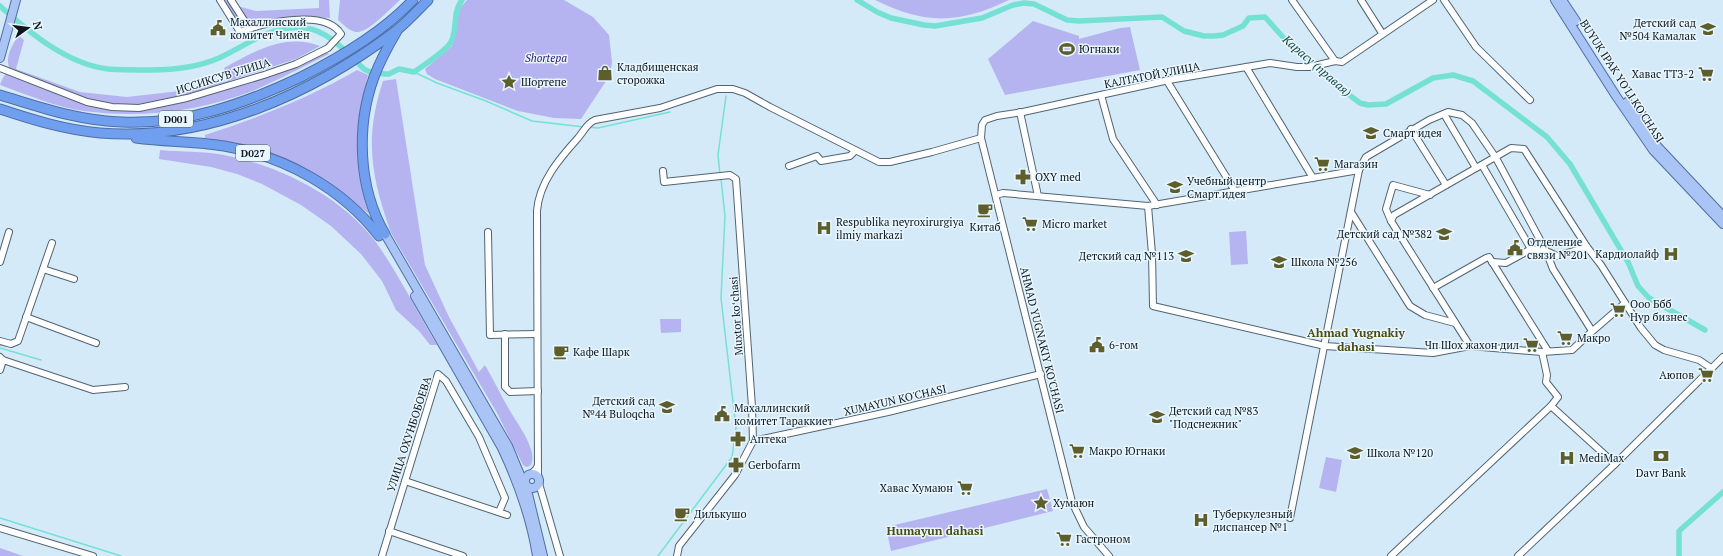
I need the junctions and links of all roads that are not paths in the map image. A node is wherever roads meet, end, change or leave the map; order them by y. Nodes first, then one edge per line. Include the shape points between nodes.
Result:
1 (16, 0) edge
2 (220, 0) edge
3 (231, 0) edge
4 (413, 0) edge
5 (428, 0) edge
6 (1292, 0) edge
7 (1361, 0) edge
8 (1433, 0) edge
9 (1444, 0) edge
10 (1555, 0) edge
11 (1562, 0) edge
12 (249, 28) junction
13 (397, 29) junction
14 (1382, 33) junction
15 (0, 58) edge
16 (1335, 61) junction
17 (1246, 67) junction
18 (0, 68) edge
19 (1167, 81) junction
20 (0, 95) edge
21 (1101, 95) junction
22 (1530, 100) dead end
23 (0, 109) edge
24 (1020, 112) junction
25 (1444, 114) junction
26 (985, 120) joint
27 (1411, 129) junction
28 (101, 133) junction
29 (981, 138) junction
30 (855, 151) junction
31 (1496, 158) junction
32 (1482, 165) junction
33 (789, 166) dead end
34 (1476, 168) junction
35 (1359, 170) junction
36 (662, 171) dead end
37 (1313, 178) junction
38 (1446, 186) junction
39 (1235, 191) junction
40 (996, 195) junction
41 (1430, 195) junction
42 (1038, 196) junction
43 (1157, 205) junction
44 (1148, 206) junction
45 (1351, 212) junction
46 (1723, 216) edge
47 (1391, 221) junction
48 (1723, 224) edge
49 (9, 232) dead end
50 (488, 232) dead end
51 (382, 235) junction
52 (52, 243) dead end
53 (1587, 247) junction
54 (1531, 249) junction
55 (1546, 251) junction
56 (0, 262) edge
57 (1492, 262) junction
58 (43, 269) junction
59 (74, 280) dead end
60 (1433, 288) junction
61 (1625, 303) junction
62 (26, 317) junction
63 (1456, 323) junction
64 (1592, 331) junction
65 (505, 334) junction
66 (537, 334) junction
67 (0, 341) edge
68 (96, 343) dead end
69 (1325, 346) junction
70 (1470, 346) junction
71 (1545, 351) junction
72 (1723, 357) edge
73 (1, 358) edge
74 (1711, 368) junction
75 (0, 370) edge
76 (1040, 374) junction
77 (125, 386) dead end
78 (538, 391) junction
79 (1551, 406) junction
80 (753, 442) junction
81 (538, 463) junction
82 (1615, 464) junction
83 (517, 474) junction
84 (405, 481) junction
85 (529, 485) junction
86 (500, 512) junction
87 (508, 515) dead end
88 (1290, 518) dead end
89 (0, 528) edge
90 (389, 531) junction
91 (93, 556) edge
92 (382, 556) edge
93 (463, 556) edge
94 (537, 556) edge
95 (543, 556) edge
96 (560, 556) edge
97 (677, 556) edge
98 (1109, 556) edge
99 (1391, 556) edge
100 (1518, 556) edge

1 - 15 main road
2 - 12 street, ИССИКСУВ УЛИЦА via 240,32
3 - 12 street
4 - 20 highway, D001 via 378,31 345,53 285,84 212,112 166,120 93,120
5 - 13 highway, D001
6 - 16 street
7 - 14 street
8 - 14 street, КАЛТАТОЙ УЛИЦА
9 - 22 street via 1476,47
10 - 48 main road, BUYUK IPAK YO'LI KO'CHASI via 1653,150
11 - 46 main road, BUYUK IPAK YO'LI KO'CHASI via 1620,92 1658,146
12 - 18 street, ИССИКСУВ УЛИЦА via 290,20 317,21 335,26 341,34 328,48 264,76 187,98 140,108 112,107 86,102
13 - 28 highway, D001 via 358,57 274,101 217,122 148,133
13 - 51 highway, D027 via 373,78 364,121 363,158 366,180
14 - 16 street, КАЛТАТОЙ УЛИЦА via 1342,62
16 - 17 street, КАЛТАТОЙ УЛИЦА via 1310,67 1270,62
17 - 19 street, КАЛТАТОЙ УЛИЦА
17 - 37 street
19 - 21 street, КАЛТАТОЙ УЛИЦА
19 - 39 street
21 - 24 street, КАЛТАТОЙ УЛИЦА
21 - 43 street via 1113,139
23 - 28 highway, D001 via 53,125
24 - 26 street, КАЛТАТОЙ УЛИЦА
24 - 42 street
25 - 27 street
25 - 31 street via 1448,112 1462,115 1472,123
25 - 34 street
26 - 29 street, AHMAD YUGNAKIY KO'CHASI
27 - 35 street via 1366,157
27 - 38 street
28 - 51 highway, D027 via 155,141 223,146 268,158 296,169 329,189
29 - 30 street via 884,163
29 - 40 street, AHMAD YUGNAKIY KO'CHASI
30 - 33 street via 850,156 821,161 816,156
30 - 66 street via 745,93 730,89 713,90 660,108 595,120 587,125 559,160 538,199
31 - 32 street
31 - 53 street via 1511,148 1524,149
31 - 55 street
32 - 34 street
32 - 54 street
34 - 38 street
35 - 37 street
35 - 45 street
36 - 80 street, Muxtor koʻchasi via 664,182 728,176 736,179
37 - 39 street
38 - 41 street
39 - 43 street
40 - 42 street via 1003,193
40 - 76 street, AHMAD YUGNAKIY KO'CHASI
41 - 47 street via 1394,215
41 - 47 street via 1393,185 1386,209
42 - 44 street
43 - 44 street
44 - 69 street via 1153,306
45 - 63 street via 1410,306 1424,315
45 - 69 street
47 - 60 street
49 - 56 street
50 - 65 street via 490,335
51 - 83 main road, D027
52 - 58 street
53 - 55 street via 1557,256
53 - 61 street
54 - 55 street
54 - 57 street via 1506,263
55 - 64 street via 1553,270
57 - 60 street via 1488,256
57 - 71 street
58 - 59 street
58 - 62 street
60 - 63 street
61 - 64 street
61 - 74 street via 1655,345 1699,360
62 - 67 street via 16,343
62 - 68 street
63 - 70 street
64 - 71 street via 1572,350
65 - 66 street
65 - 78 street via 505,386 510,392
66 - 78 street
69 - 70 street via 1433,353
69 - 88 street
70 - 71 street
71 - 79 street via 1546,382 1558,397
72 - 74 street
73 - 75 street
73 - 77 street via 93,390
74 - 82 street
76 - 80 street, XUMAYUN KO'CHASI
76 - 98 street, AHMAD YUGNAKIY KO'CHASI via 1075,510 1084,527
78 - 81 street
79 - 82 street
79 - 99 street
80 - 97 street via 735,476 679,546
81 - 85 street
81 - 85 street
82 - 100 street
83 - 85 main road, D027
83 - 85 main road via 523,475
84 - 86 street
84 - 86 street, УЛИЦА ОХУНБОБОЕВА via 438,374 446,381 480,437 505,498
84 - 90 street, УЛИЦА ОХУНБОБОЕВА
85 - 94 main road, D027 via 531,526
85 - 95 main road, D027
85 - 96 street via 539,489 542,494
86 - 87 street
89 - 91 street
90 - 92 street, УЛИЦА ОХУНБОБОЕВА
90 - 93 street

